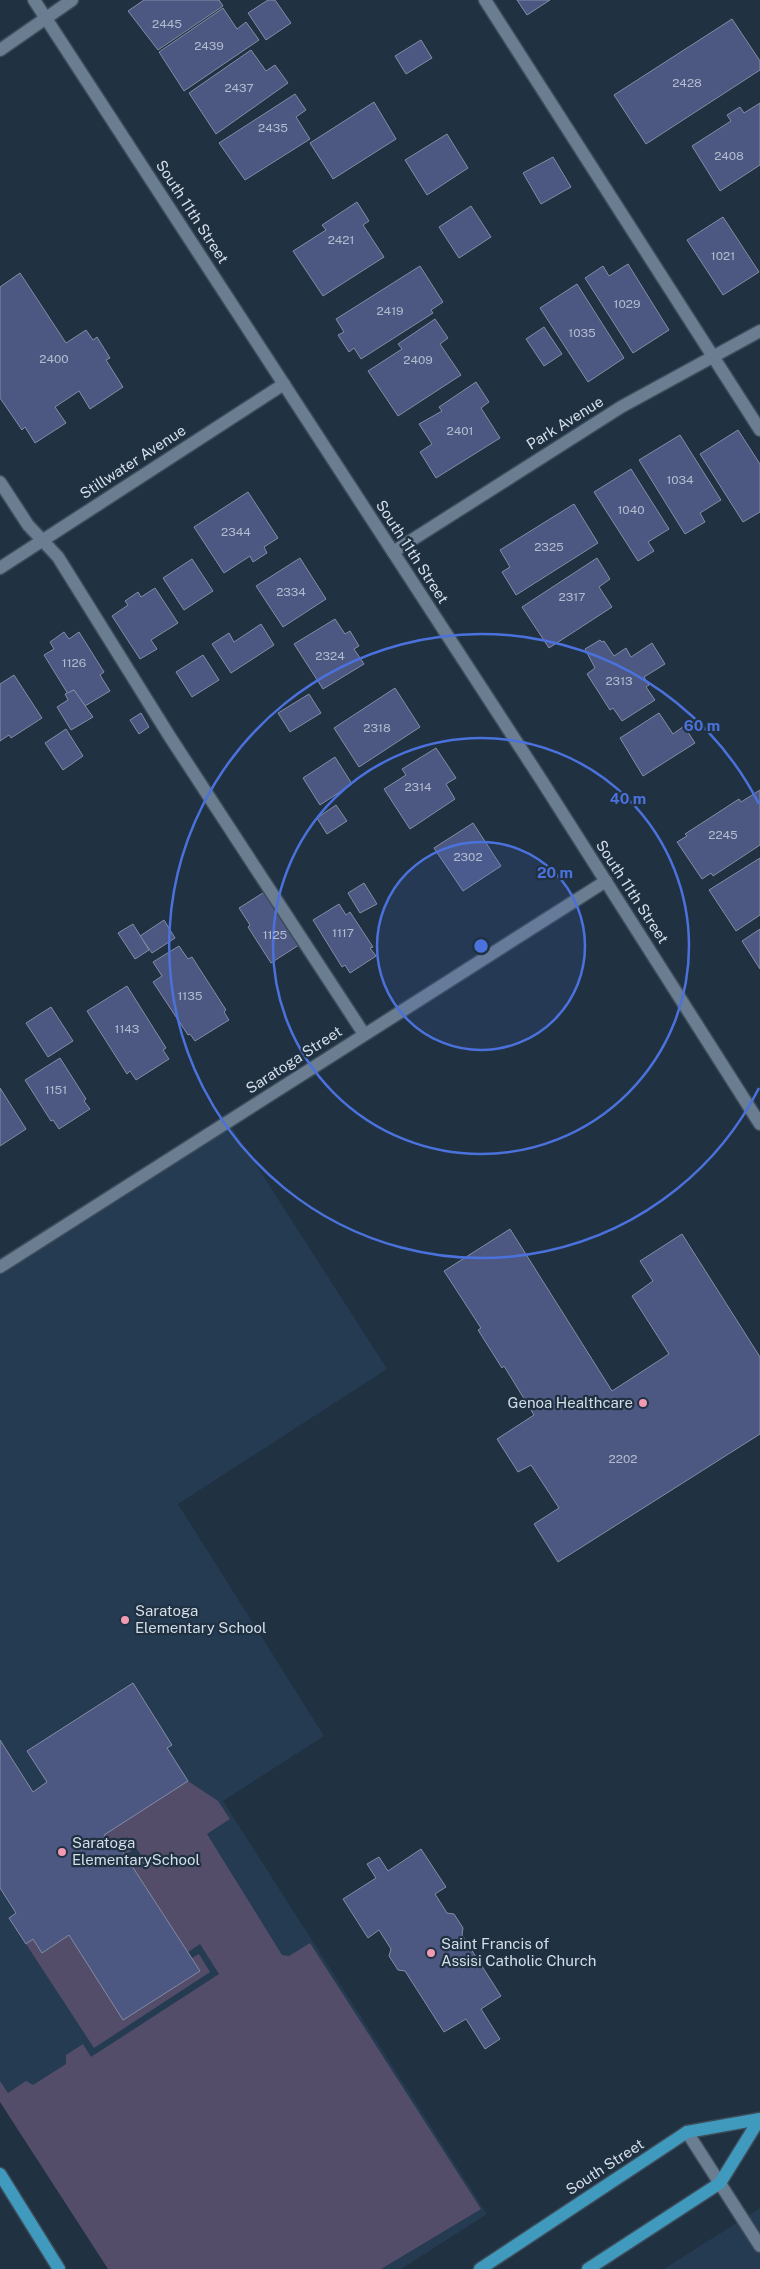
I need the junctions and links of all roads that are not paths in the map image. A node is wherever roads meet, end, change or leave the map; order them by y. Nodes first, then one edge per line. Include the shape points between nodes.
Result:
1 (34, 0) edge
2 (72, 0) edge
3 (485, 0) edge
4 (46, 18) junction
5 (0, 50) edge
6 (760, 331) edge
7 (714, 356) junction
8 (284, 384) junction
9 (760, 430) edge
10 (0, 482) edge
11 (42, 541) junction
12 (393, 552) junction
13 (0, 568) edge
14 (606, 881) junction
15 (364, 1034) junction
16 (760, 1124) edge
17 (0, 1267) edge
18 (760, 2120) edge
19 (687, 2132) junction
20 (0, 2174) edge
21 (720, 2183) junction
22 (760, 2246) edge
23 (59, 2269) edge
24 (480, 2269) edge
25 (588, 2269) edge

1 - 4 street, South 11th Street
2 - 4 street
3 - 7 street
4 - 5 street
4 - 8 street, South 11th Street
6 - 7 street, Park Avenue
7 - 9 street
7 - 12 street, Park Avenue via 621,407
8 - 11 street, Stillwater Avenue
8 - 12 street, South 11th Street
10 - 11 street via 28,526
11 - 13 street, Stillwater Avenue
11 - 15 street via 58,558
12 - 14 street, South 11th Street
14 - 15 street, Saratoga Street
14 - 16 street, South 11th Street
15 - 17 street, Saratoga Street
18 - 19 main road, South Street
18 - 21 main road, South Street
19 - 21 street
19 - 24 main road, South Street
20 - 23 main road
21 - 22 street
21 - 25 main road, South Street

